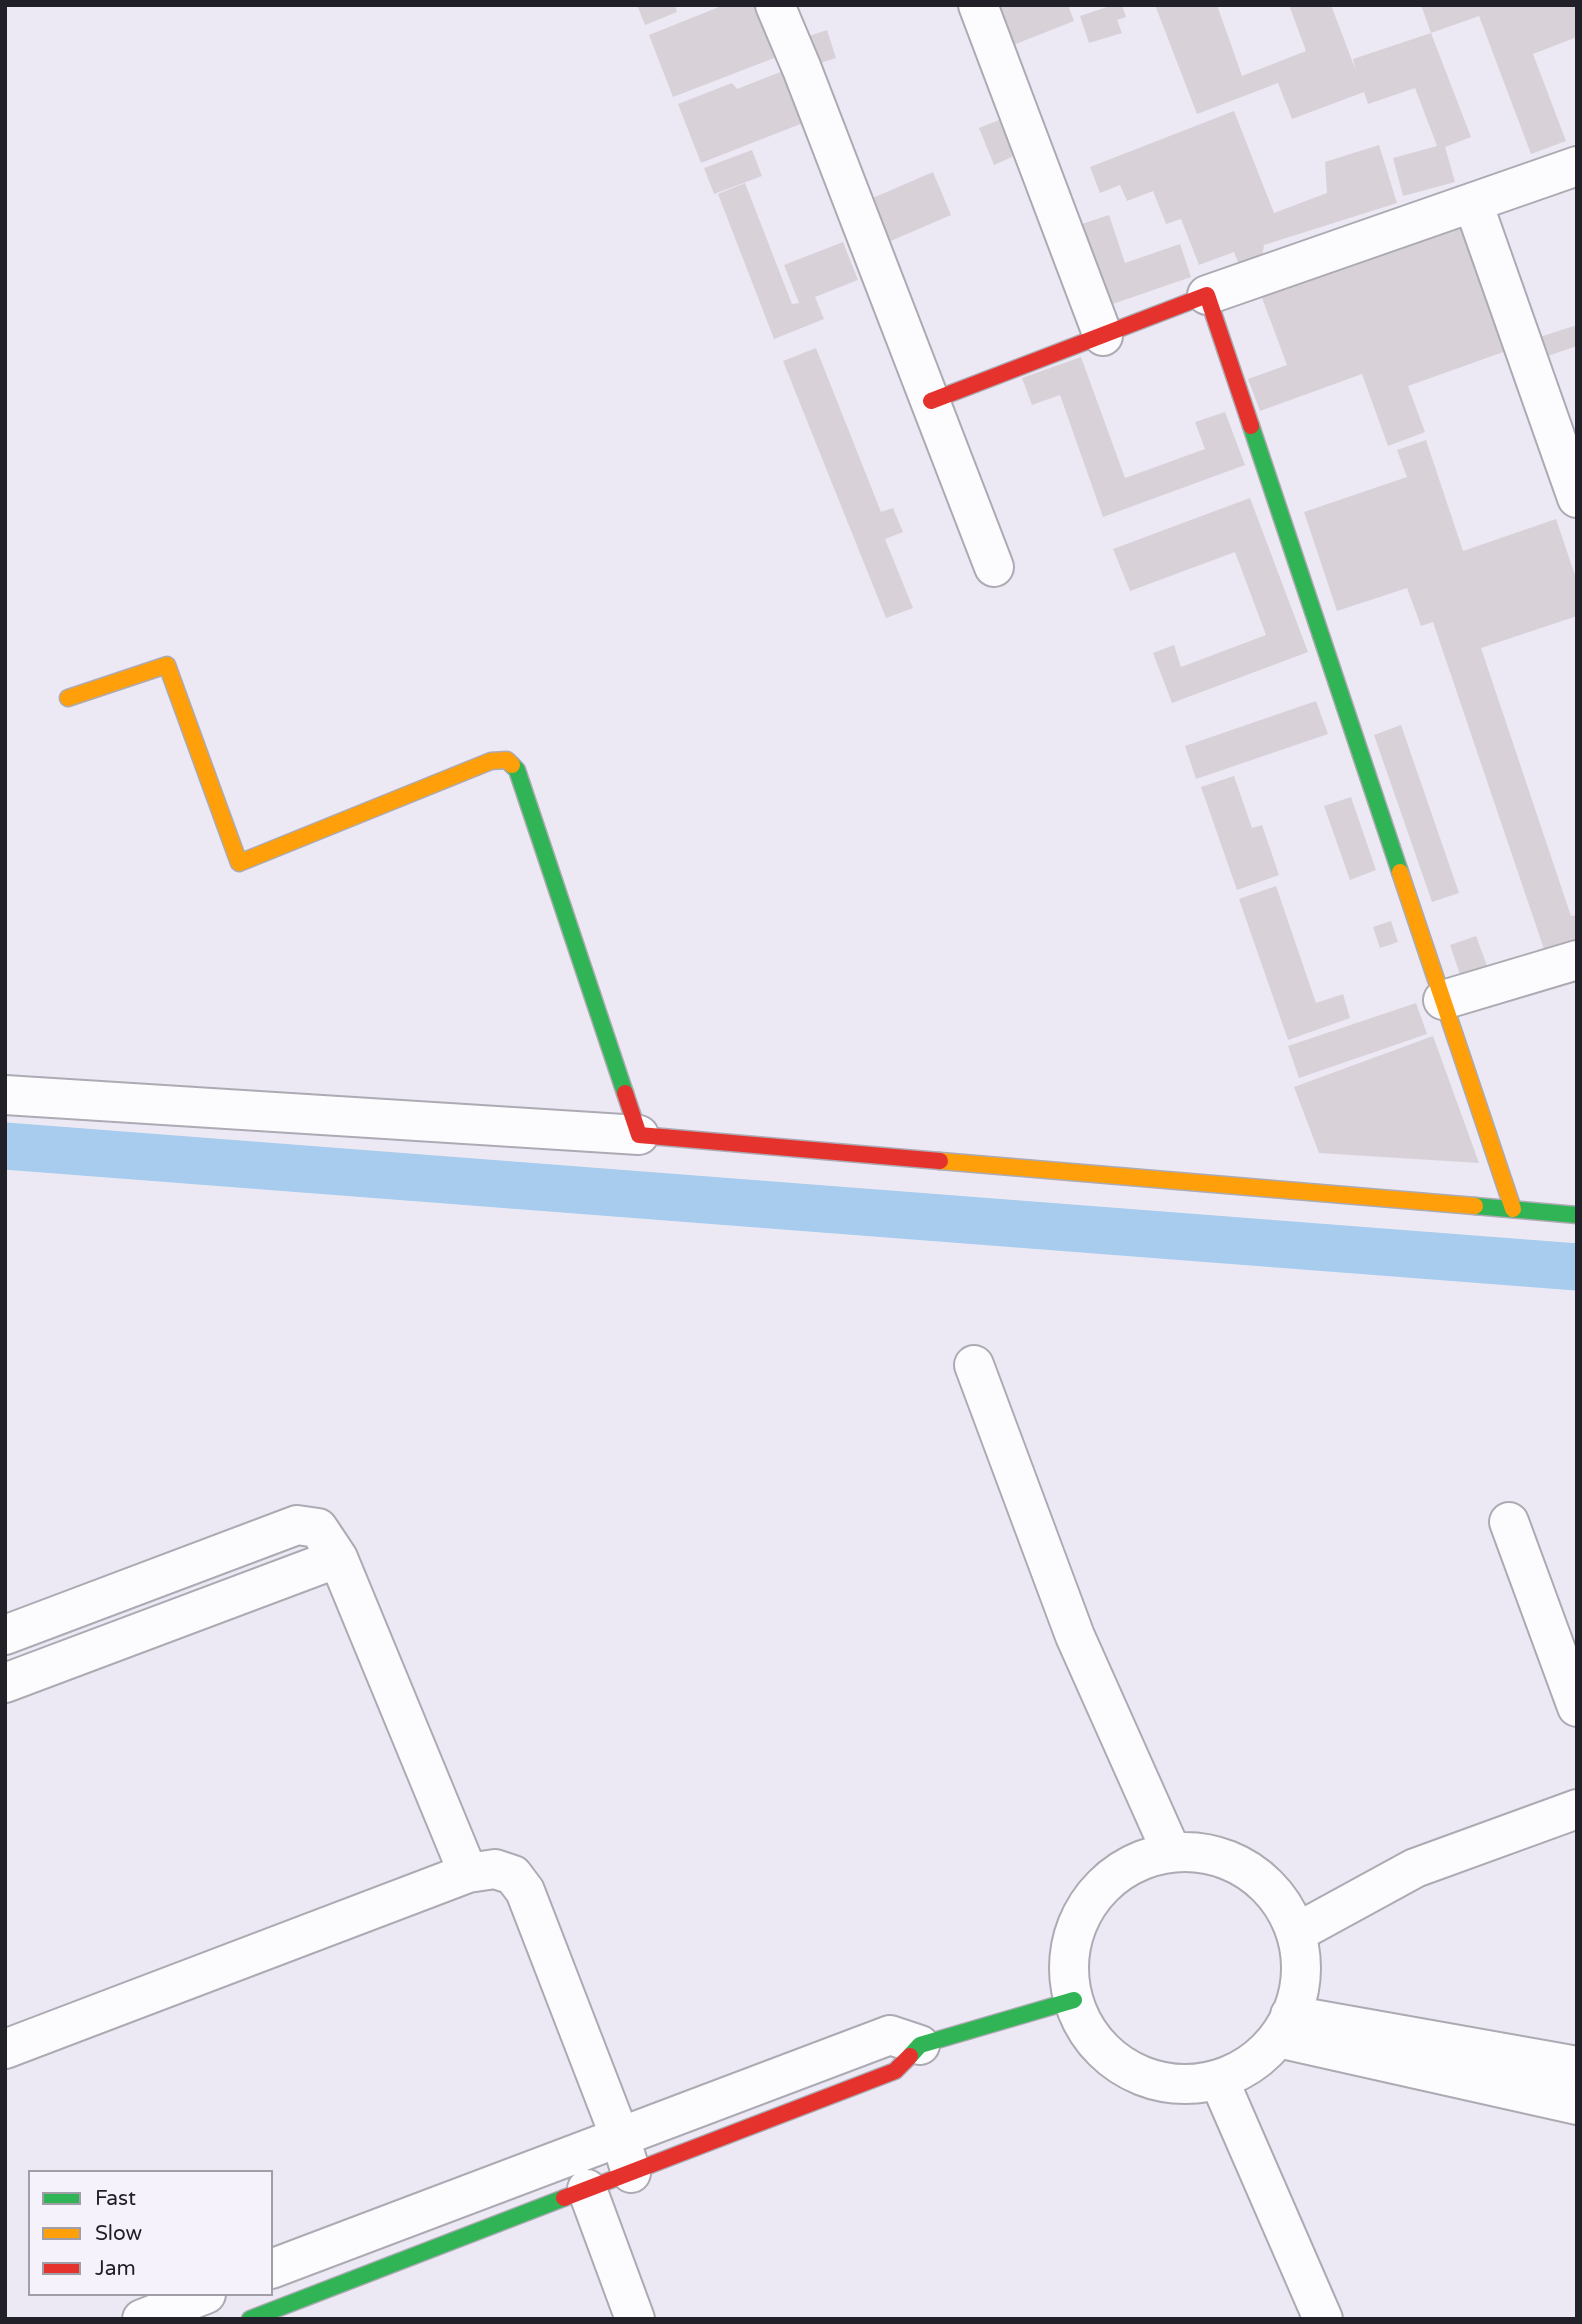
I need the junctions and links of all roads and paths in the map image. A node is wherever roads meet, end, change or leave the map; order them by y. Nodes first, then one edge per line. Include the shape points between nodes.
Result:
1 (775, 5) edge
2 (978, 5) edge
3 (1577, 166) edge
4 (1473, 203) junction
5 (1208, 295) junction
6 (1103, 336) junction
7 (931, 401) junction
8 (1577, 498) edge
9 (994, 567) dead end
10 (68, 698) dead end
11 (1577, 960) edge
12 (1443, 1000) junction
13 (5, 1095) edge
14 (639, 1135) junction
15 (1513, 1209) junction
16 (1577, 1215) edge
17 (974, 1365) dead end
18 (1509, 1522) dead end
19 (338, 1558) junction
20 (5, 1635) edge
21 (5, 1683) edge
22 (1577, 1707) edge
23 (1577, 1809) edge
24 (1171, 1852) junction
25 (468, 1873) junction
26 (1296, 1933) junction
27 (1074, 2000) junction
28 (1284, 2027) junction
29 (920, 2045) junction
30 (5, 2049) edge
31 (1577, 2066) edge
32 (1219, 2080) junction
33 (1577, 2105) edge
34 (620, 2137) junction
35 (631, 2172) junction
36 (587, 2189) junction
37 (273, 2268) edge
38 (201, 2296) edge
39 (142, 2319) edge
40 (250, 2319) edge
41 (635, 2319) edge
42 (1323, 2319) edge

1 - 7 street
2 - 6 street
3 - 4 street
4 - 5 street
4 - 8 street
5 - 6 street
5 - 12 street
6 - 7 street
7 - 9 street
10 - 14 street via 167,665 239,863 491,761 507,760 517,770
11 - 12 street
12 - 15 street
13 - 14 street
14 - 15 street
15 - 16 street
17 - 24 street via 1075,1636
18 - 22 street
19 - 20 street via 318,1528 296,1525
19 - 21 street
19 - 25 street
23 - 26 street via 1415,1868
24 - 26 street via 1212,1854 1248,1870 1278,1897
24 - 27 street via 1133,1863 1101,1887 1078,1921 1069,1960
25 - 30 street
25 - 34 street via 495,1869 513,1875 525,1891
26 - 28 street via 1301,1970 1295,2006
27 - 29 street
27 - 32 street via 1089,2033 1115,2060 1146,2078 1183,2084
28 - 31 street
28 - 32 street via 1252,2063
28 - 33 street
29 - 34 street via 890,2035
29 - 35 street via 895,2071
32 - 42 street
34 - 35 street
34 - 37 street
35 - 36 street
36 - 40 street
36 - 41 street
38 - 39 street

